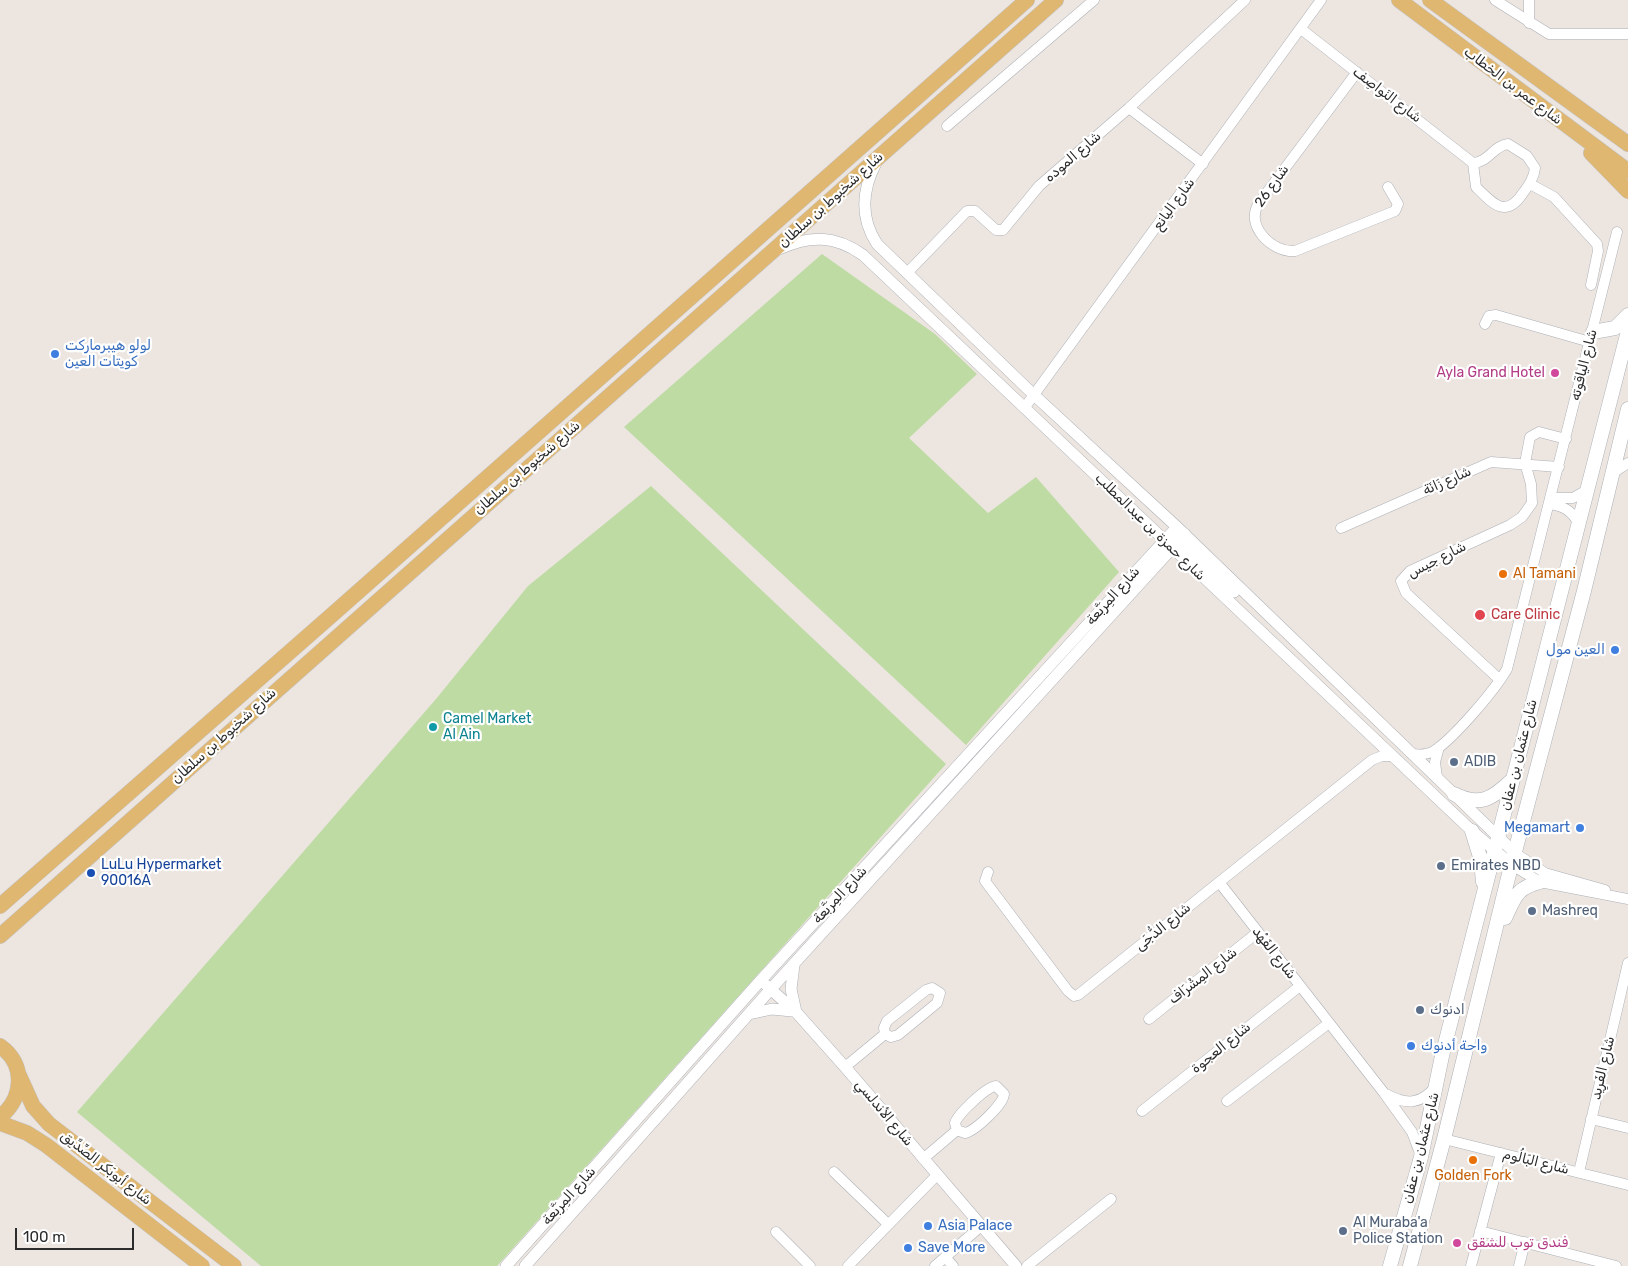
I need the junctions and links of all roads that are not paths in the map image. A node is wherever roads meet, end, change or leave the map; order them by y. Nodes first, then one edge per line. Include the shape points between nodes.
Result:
1 (1027, 0) edge
2 (1056, 0) edge
3 (1094, 0) edge
4 (1245, 0) edge
5 (1321, 0) edge
6 (1399, 0) edge
7 (1430, 0) edge
8 (1495, 0) edge
9 (1529, 0) edge
10 (1530, 23) junction
11 (1301, 29) junction
12 (1628, 34) edge
13 (1357, 72) junction
14 (1129, 108) junction
15 (946, 126) dead end
16 (1572, 131) junction
17 (1628, 144) edge
18 (879, 158) junction
19 (1628, 158) edge
20 (1473, 163) junction
21 (1203, 164) junction
22 (1628, 171) edge
23 (1530, 184) junction
24 (1388, 187) dead end
25 (1628, 191) edge
26 (1618, 232) dead end
27 (771, 253) junction
28 (907, 273) junction
29 (1591, 285) dead end
30 (1628, 315) edge
31 (1485, 324) dead end
32 (1628, 331) edge
33 (1591, 337) junction
34 (1034, 395) junction
35 (1025, 407) junction
36 (1628, 410) edge
37 (1566, 439) junction
38 (1624, 447) edge
39 (1628, 462) edge
40 (1525, 463) junction
41 (1559, 467) junction
42 (1614, 472) junction
43 (1587, 490) junction
44 (1551, 501) junction
45 (1578, 524) junction
46 (1341, 528) dead end
47 (1178, 538) junction
48 (1164, 540) junction
49 (1500, 680) junction
50 (1374, 740) junction
51 (1439, 747) junction
52 (1412, 754) junction
53 (1392, 756) junction
54 (1372, 760) junction
55 (1437, 778) junction
56 (1512, 780) junction
57 (1454, 794) junction
58 (1472, 831) junction
59 (1495, 849) junction
60 (90, 855) junction
61 (1514, 859) junction
62 (988, 872) dead end
63 (1219, 882) junction
64 (1540, 882) junction
65 (1484, 894) junction
66 (1612, 895) junction
67 (1628, 899) edge
68 (0, 906) edge
69 (1258, 932) junction
70 (0, 936) edge
71 (1493, 941) junction
72 (0, 946) edge
73 (1628, 963) edge
74 (794, 965) junction
75 (763, 978) junction
76 (1300, 986) junction
77 (773, 987) junction
78 (796, 1012) junction
79 (749, 1014) junction
80 (1149, 1019) dead end
81 (1329, 1023) junction
82 (885, 1034) junction
83 (2, 1046) edge
84 (845, 1067) junction
85 (19, 1074) junction
86 (1436, 1085) junction
87 (1384, 1093) junction
88 (1227, 1102) dead end
89 (1142, 1111) dead end
90 (0, 1117) edge
91 (1591, 1119) junction
92 (0, 1123) edge
93 (1628, 1128) edge
94 (957, 1130) junction
95 (1444, 1139) junction
96 (1501, 1153) junction
97 (1421, 1156) junction
98 (923, 1159) junction
99 (834, 1172) dead end
100 (1579, 1172) junction
101 (937, 1175) junction
102 (1628, 1185) edge
103 (1111, 1199) dead end
104 (888, 1224) junction
105 (981, 1226) junction
106 (1480, 1231) junction
107 (776, 1232) dead end
108 (1524, 1242) junction
109 (945, 1258) junction
110 (202, 1266) edge
111 (234, 1266) edge
112 (506, 1266) edge
113 (525, 1266) edge
114 (810, 1266) edge
115 (848, 1266) edge
116 (935, 1266) edge
117 (953, 1266) edge
118 (1016, 1266) edge
119 (1027, 1266) edge
120 (1390, 1266) edge
121 (1410, 1266) edge
122 (1471, 1266) edge
123 (1518, 1266) edge
124 (1616, 1266) edge

1 - 68 main road, شارع شخبوط بن سلطان
2 - 18 main road, شارع شخبوط بن سلطان
3 - 15 street
4 - 14 street, شارع الموده
5 - 11 street, شارع اليانع
6 - 16 main road, شارع عمر بن الخطاب
7 - 17 main road, شارع عمر بن الخطاب
8 - 10 street
9 - 10 street
10 - 12 street via 1556,35
11 - 13 street, شارع النَواصِف
11 - 21 street, شارع اليانع
13 - 20 street, شارع النَواصِف
13 - 24 street, شارع 26 via 1259,203 1254,222 1275,246 1295,251 1396,211 1398,204
14 - 21 street
14 - 28 street, شارع الموده via 1039,186 1003,230 996,230 974,211 967,211
16 - 19 main road via 1605,142
16 - 22 main road, شارع عمر بن الخطاب
16 - 25 main road
18 - 27 main road, شارع شخبوط بن سلطان
18 - 28 street, شارع حمزة بن عبدالمطلب via 865,187 868,228 878,244
20 - 23 street via 1484,161 1500,146 1508,144 1534,164
20 - 23 street via 1476,187 1498,206 1509,208 1514,205
21 - 34 street, شارع اليانع
23 - 29 street via 1554,197 1597,244
26 - 33 street, شارع الياقوته
27 - 35 street, شارع حمزة بن عبدالمطلب via 810,238 824,238 852,247
27 - 60 main road, شارع شخبوط بن سلطان
28 - 34 street, شارع حمزة بن عبدالمطلب
30 - 33 main road via 1615,328
31 - 33 street via 1489,316 1496,315
32 - 43 main road, شارع عثمان بن عفان
33 - 37 street, شارع الياقوته
34 - 35 street, شارع اليانع
34 - 47 street, شارع حمزة بن عبدالمطلب
35 - 48 street, شارع حمزة بن عبدالمطلب
36 - 38 main road, شارع عثمان بن عفان
37 - 40 street via 1539,432 1533,434
37 - 41 street, شارع الياقوته
38 - 42 main road, شارع عثمان بن عفان
39 - 42 street
40 - 41 street, شارع زَانَة
40 - 46 street, شارع زَانَة via 1491,462
40 - 49 street, شارع جيس via 1533,493 1532,502 1522,517 1410,572 1401,581 1406,592
41 - 44 street, شارع الياقوته
42 - 61 main road, شارع عثمان بن عفان
43 - 44 street via 1573,498
43 - 45 main road, شارع عثمان بن عفان
44 - 45 street via 1570,511
44 - 49 street, شارع الياقوته via 1509,664
45 - 56 main road, شارع عثمان بن عفان
47 - 48 street, شارع حمزة بن عبدالمطلب
47 - 48 street, شارع المِرَبَّعة
47 - 50 street, شارع حمزة بن عبدالمطلب
47 - 52 street, شارع حمزة بن عبدالمطلب via 1226,586 1261,610
47 - 74 street, شارع المِرَبَّعة
48 - 75 street, شارع المِرَبَّعة
49 - 51 street, شارع الياقوته
50 - 53 street, شارع حمزة بن عبدالمطلب
50 - 54 street via 1376,750
51 - 52 street via 1426,754
51 - 55 street via 1435,762
52 - 55 street, شارع حمزة بن عبدالمطلب
53 - 54 street, شارع الدُّجَى
53 - 58 street, شارع حمزة بن عبدالمطلب
54 - 63 street, شارع الدُّجَى
55 - 57 street, شارع حمزة بن عبدالمطلب
56 - 57 main road via 1493,797 1470,800
56 - 59 main road, شارع عثمان بن عفان
57 - 59 street, شارع حمزة بن عبدالمطلب
58 - 59 street, شارع حمزة بن عبدالمطلب
58 - 65 main road via 1481,860
59 - 61 street, شارع حمزة بن عبدالمطلب
59 - 65 main road, شارع عثمان بن عفان
59 - 71 main road via 1501,866 1489,922
60 - 70 main road, شارع شخبوط بن سلطان
60 - 72 main road via 79,875
61 - 64 street
61 - 66 street via 1544,873
61 - 71 main road, شارع عثمان بن عفان
62 - 63 street, شارع الدُّجَى via 986,881 1074,996
63 - 69 street, شارع الفَهْد
64 - 66 street
64 - 71 main road via 1525,886 1516,894
65 - 86 main road, شارع عثمان بن عفان
66 - 67 street
69 - 76 street, شارع الفَهْد
69 - 80 street, شارع المِشْرَاف
71 - 95 main road, شارع عثمان بن عفان
73 - 91 street, شارع الفَرِيد
74 - 77 street, شارع المِرَبَّعة
74 - 78 street via 791,989
75 - 77 street, شارع الأندلسي
75 - 112 street, شارع المِرَبَّعة
76 - 81 street, شارع الفَهْد
76 - 89 street, شارع العجوة
77 - 78 street, شارع الأندلسي
77 - 79 street, شارع المِرَبَّعة
78 - 79 street via 772,1008
78 - 84 street, شارع الأندلسي
79 - 113 street, شارع المِرَبَّعة
81 - 87 street, شارع الفَهْد
81 - 88 street
82 - 82 street, شارع الأندلسي via 894,1037 937,1003 938,990 926,990 887,1021
82 - 84 street, شارع الأندلسي
83 - 85 main road, شارع أبوبَكر الصِّدِّيق via 14,1060
84 - 98 street, شارع الأندلسي
85 - 90 main road via 16,1098
85 - 111 main road, شارع أبوبَكر الصِّدِّيق via 33,1106 49,1124
86 - 87 street via 1421,1100 1411,1103
86 - 97 main road, شارع عثمان بن عفان
87 - 97 street, شارع الفَهْد via 1412,1132
91 - 93 street
91 - 100 street, شارع الفَرِيد
92 - 110 main road, شارع أبوبَكر الصِّدِّيق via 26,1132 46,1145
94 - 94 street, شارع الأندلسي via 972,1131 1002,1103 1002,1091 996,1086 988,1088 956,1119
94 - 98 street, شارع الأندلسي
95 - 96 street, شارع البَالُوم
95 - 121 main road, شارع عثمان بن عفان
96 - 100 street, شارع البَالُوم
96 - 106 street
97 - 120 main road, شارع عثمان بن عفان
98 - 101 street, شارع الأندلسي
99 - 104 street
100 - 102 street, شارع البَالُوم
101 - 104 street
101 - 105 street, شارع الأندلسي
103 - 119 street
104 - 115 street
105 - 109 street
105 - 118 street, شارع الأندلسي
106 - 108 street
106 - 122 street
107 - 114 street
108 - 123 street
108 - 124 street
109 - 116 street
109 - 117 street

